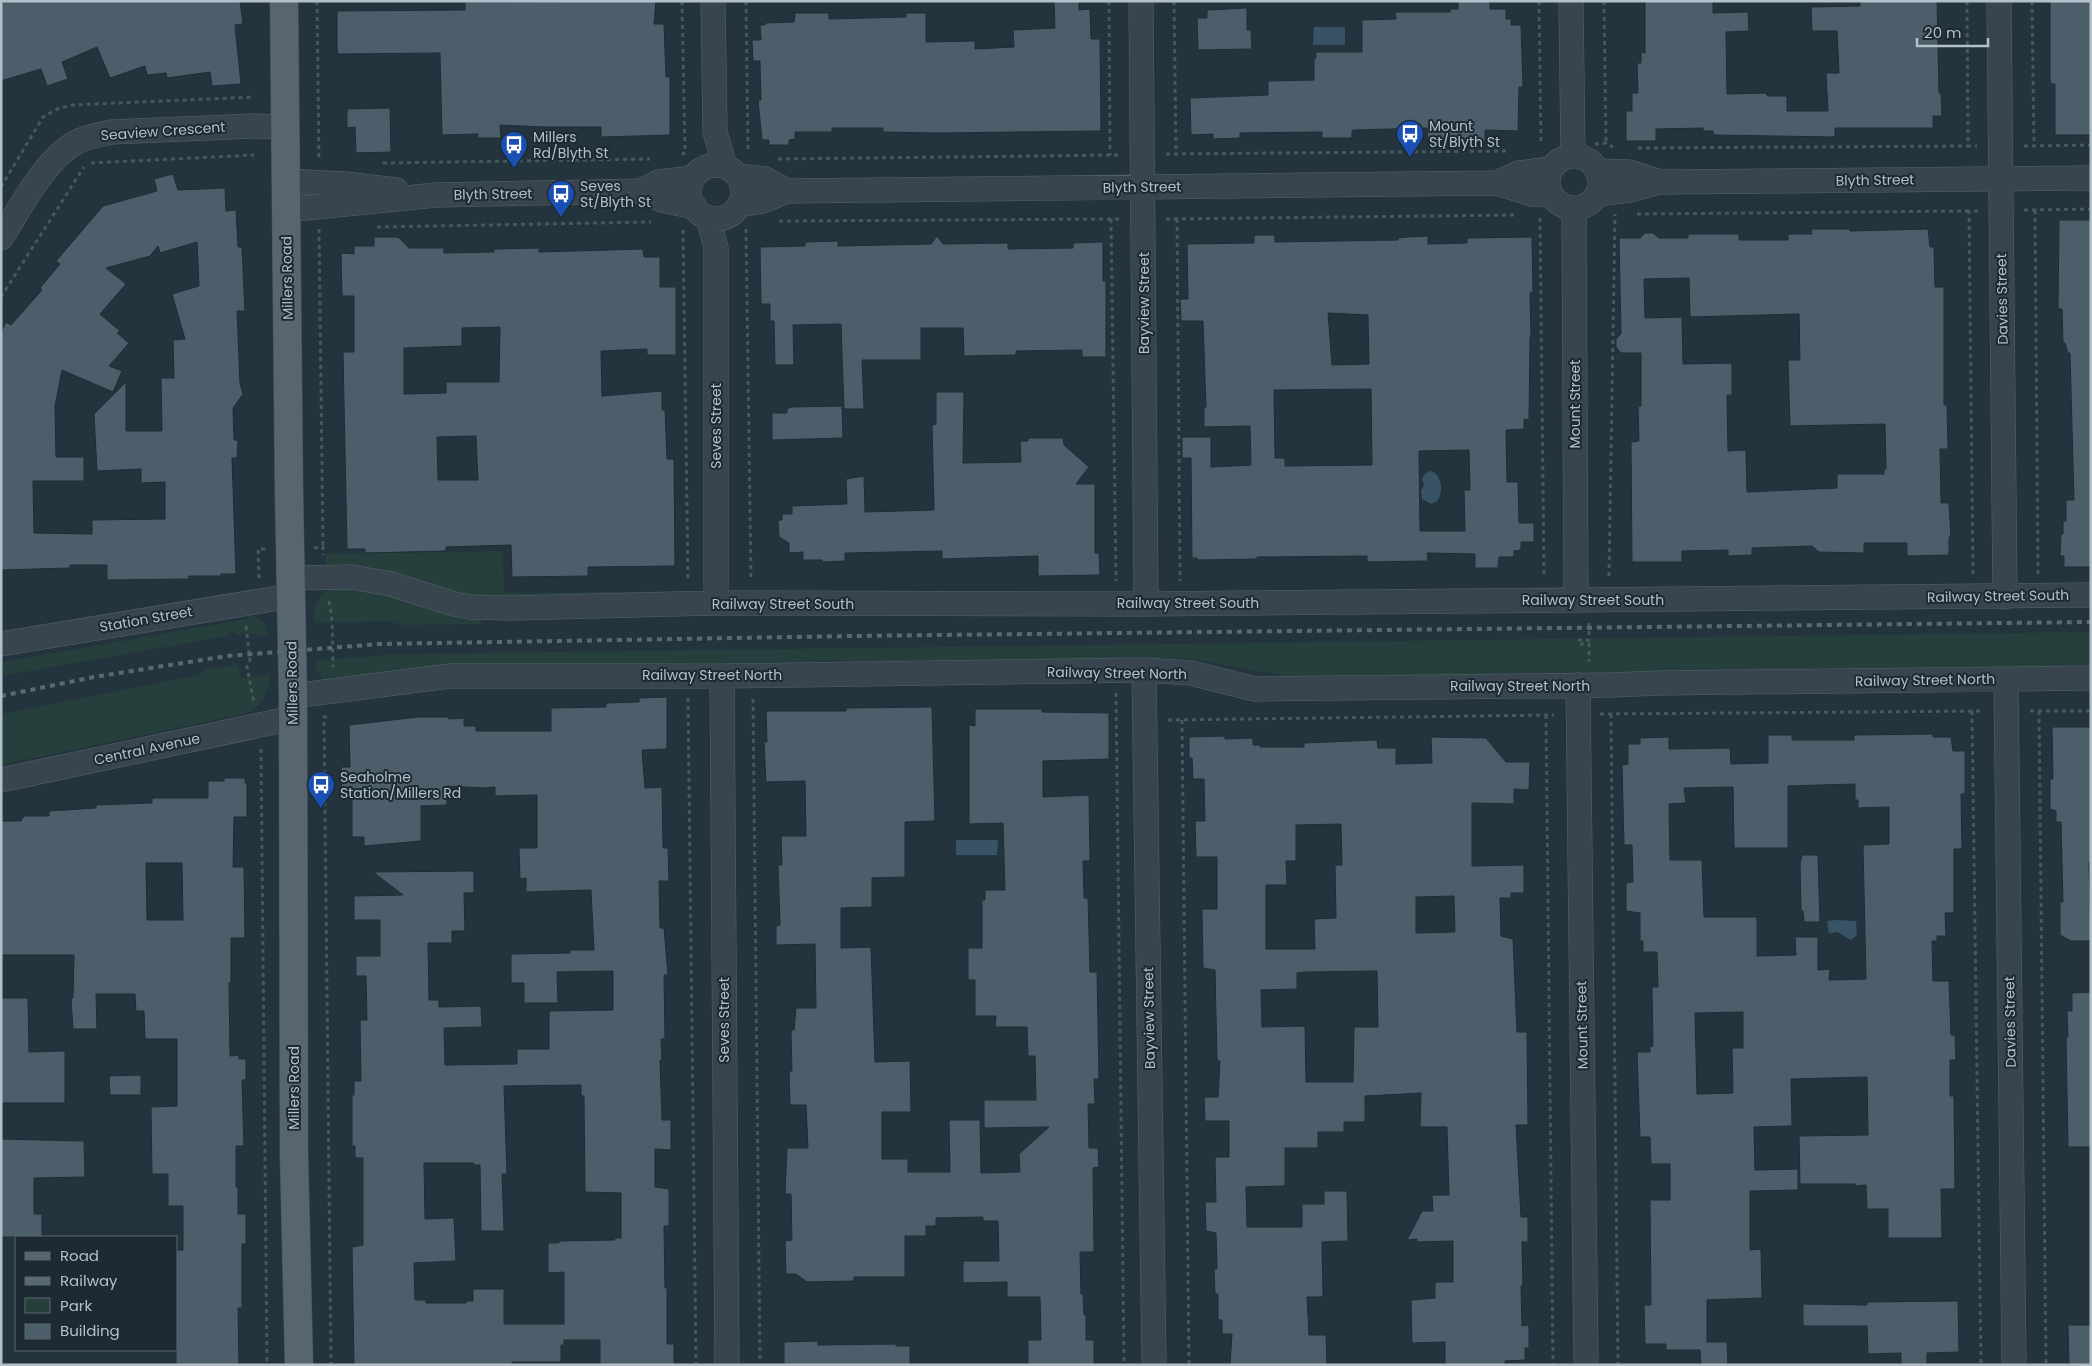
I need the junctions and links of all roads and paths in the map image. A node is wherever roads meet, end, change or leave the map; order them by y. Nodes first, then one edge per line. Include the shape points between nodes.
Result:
1 (284, 1) edge
2 (317, 1) edge
3 (682, 1) edge
4 (713, 1) edge
5 (746, 1) edge
6 (1109, 1) edge
7 (1141, 1) edge
8 (1174, 1) edge
9 (1539, 1) edge
10 (1571, 1) edge
11 (1604, 1) edge
12 (1999, 1) edge
13 (2032, 1) edge
14 (285, 127) junction
15 (1541, 145) dead end
16 (1968, 146) dead end
17 (2034, 146) dead end
18 (1614, 148) dead end
19 (1634, 148) dead end
20 (748, 152) dead end
21 (1176, 154) dead end
22 (254, 155) dead end
23 (679, 155) dead end
24 (1110, 155) dead end
25 (1572, 156) junction
26 (653, 158) dead end
27 (378, 163) dead end
28 (1550, 169) junction
29 (1597, 171) junction
30 (716, 172) junction
31 (2091, 178) edge
32 (2002, 179) junction
33 (286, 181) junction
34 (1660, 182) junction
35 (1496, 183) junction
36 (1143, 187) junction
37 (641, 191) junction
38 (787, 191) junction
39 (1596, 194) junction
40 (1545, 205) junction
41 (319, 206) junction
42 (1574, 208) junction
43 (286, 210) junction
44 (2035, 210) dead end
45 (2091, 210) edge
46 (1969, 211) dead end
47 (717, 212) junction
48 (1624, 214) dead end
49 (1634, 214) dead end
50 (1111, 219) dead end
51 (1177, 219) dead end
52 (655, 222) dead end
53 (679, 226) dead end
54 (368, 227) dead end
55 (329, 228) dead end
56 (746, 229) dead end
57 (1, 238) edge
58 (1, 297) edge
59 (323, 547) junction
60 (289, 549) junction
61 (324, 577) junction
62 (1609, 579) dead end
63 (250, 580) dead end
64 (1544, 580) dead end
65 (1116, 584) dead end
66 (1180, 584) dead end
67 (290, 587) junction
68 (688, 588) dead end
69 (751, 588) dead end
70 (2091, 595) edge
71 (2005, 597) junction
72 (716, 604) junction
73 (1146, 604) junction
74 (1582, 608) junction
75 (1, 644) edge
76 (1144, 670) junction
77 (722, 676) junction
78 (2091, 678) edge
79 (2006, 679) junction
80 (1593, 685) junction
81 (688, 689) dead end
82 (335, 691) junction
83 (1116, 693) dead end
84 (753, 698) dead end
85 (293, 707) junction
86 (2039, 710) junction
87 (2091, 710) edge
88 (1972, 711) junction
89 (2006, 711) junction
90 (1578, 714) junction
91 (1611, 714) junction
92 (1546, 715) junction
93 (1182, 720) junction
94 (1145, 721) junction
95 (261, 746) dead end
96 (1, 780) edge
97 (267, 1365) edge
98 (299, 1365) edge
99 (331, 1365) edge
100 (696, 1365) edge
101 (727, 1365) edge
102 (760, 1365) edge
103 (1124, 1365) edge
104 (1154, 1365) edge
105 (1189, 1365) edge
106 (1553, 1365) edge
107 (1586, 1365) edge
108 (1618, 1365) edge
109 (1981, 1365) edge
110 (2014, 1365) edge
111 (2046, 1365) edge

1 - 14 main road, Millers Road
2 - 41 path
3 - 23 path via 685,152
4 - 30 street
5 - 20 path
6 - 24 path
7 - 36 street, Bayview Street
8 - 21 path
9 - 15 path
10 - 25 street
11 - 18 path via 1606,143
12 - 32 street, Davies Street
13 - 17 path
14 - 33 main road, Millers Road
14 - 57 street, Seaview Crescent via 112,132 90,136 74,143 53,161
16 - 19 path
22 - 58 path via 86,163
25 - 28 street via 1556,162
25 - 29 street via 1588,160
26 - 27 path
28 - 35 street, Blyth Street via 1520,173
28 - 40 street
29 - 34 street, Blyth Street via 1629,172
29 - 39 street via 1600,181
30 - 37 street, Blyth Street via 659,182
30 - 38 street, Blyth Street via 765,179
30 - 47 street via 743,192
30 - 47 street via 690,186 690,196
31 - 32 street, Blyth Street
32 - 34 street, Blyth Street
32 - 71 street, Davies Street
33 - 41 street, Blyth Street
33 - 43 main road, Millers Road
34 - 39 street, Blyth Street
35 - 36 street, Blyth Street
35 - 40 street, Blyth Street via 1532,194
36 - 38 street, Blyth Street
36 - 73 street, Bayview Street
37 - 41 street, Blyth Street via 436,195 345,184
37 - 47 street, Blyth Street via 662,200
38 - 47 street, Blyth Street via 763,201
39 - 42 street via 1590,202
40 - 42 street
40 - 64 path
41 - 43 street, Blyth Street
41 - 55 path
41 - 59 path
42 - 74 street, Mount Street
43 - 60 main road, Millers Road
44 - 45 path
46 - 49 path
47 - 72 street, Seves Street
48 - 62 path via 1615,214
50 - 65 path
51 - 66 path
52 - 54 path
53 - 68 path via 683,230
56 - 69 path
59 - 60 path
59 - 61 path
60 - 63 path via 258,549 259,578
60 - 67 main road, Millers Road
61 - 67 street, Railway Street South
61 - 72 street, Railway Street South via 352,577 391,584 470,607
61 - 82 path via 334,629
67 - 75 street, Station Street
67 - 85 main road, Millers Road
70 - 71 street, Railway Street South
71 - 74 street, Railway Street South
72 - 73 street, Railway Street South
73 - 74 street, Railway Street South
74 - 80 path via 1589,640 1579,640 1579,644 1589,644
76 - 77 street, Railway Street North
76 - 80 street, Railway Street North via 1190,672 1255,688
76 - 94 street, Bayview Street
77 - 82 street, Railway Street North via 450,676
77 - 101 street, Seves Street
78 - 79 street, Railway Street North
79 - 80 street, Railway Street North
79 - 89 street, Davies Street
80 - 90 street, Mount Street
80 - 91 path
81 - 100 path
82 - 85 street, Railway Street North
82 - 99 path via 337,715 324,718
83 - 103 path
84 - 102 path
85 - 96 street, Central Avenue
85 - 98 main road, Millers Road via 294,1156
86 - 87 path
86 - 89 path
86 - 111 path
88 - 89 path
88 - 91 path
88 - 109 path
89 - 110 street, Davies Street
90 - 91 path
90 - 92 path
90 - 107 street, Mount Street
91 - 108 path
92 - 93 path
92 - 106 path
93 - 94 path
93 - 105 path
94 - 104 street, Bayview Street
95 - 97 path

